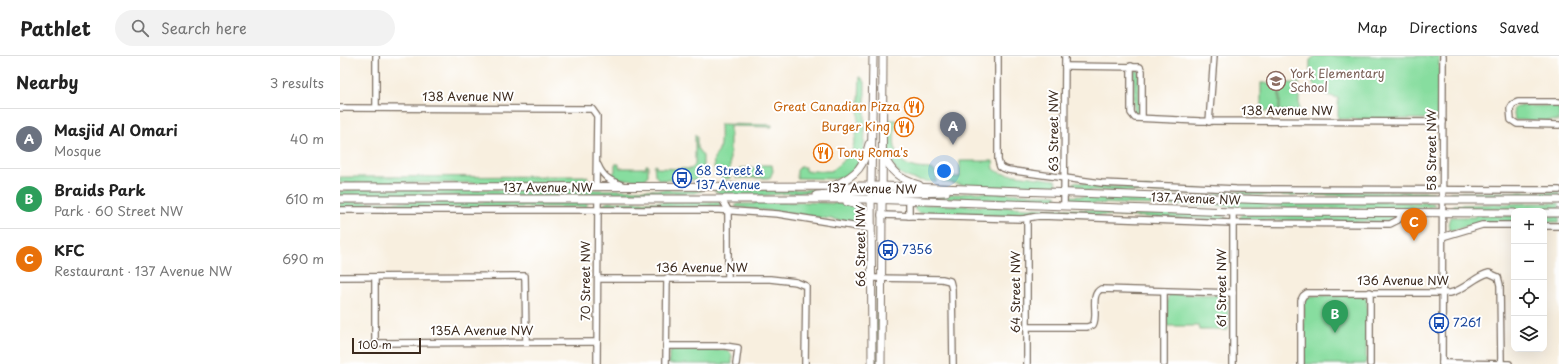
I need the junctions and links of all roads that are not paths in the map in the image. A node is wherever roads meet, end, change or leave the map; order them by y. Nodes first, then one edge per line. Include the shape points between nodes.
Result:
1 (376, 56) edge
2 (873, 56) edge
3 (883, 56) edge
4 (998, 56) edge
5 (1065, 56) edge
6 (1214, 56) edge
7 (1443, 56) edge
8 (1065, 66) junction
9 (1131, 66) junction
10 (1559, 102) edge
11 (340, 108) edge
12 (376, 108) junction
13 (1142, 118) junction
14 (1209, 122) junction
15 (1443, 122) junction
16 (1559, 124) edge
17 (872, 132) junction
18 (882, 147) junction
19 (597, 161) junction
20 (1064, 178) junction
21 (340, 186) edge
22 (596, 186) junction
23 (624, 186) junction
24 (834, 186) junction
25 (882, 186) junction
26 (927, 187) junction
27 (871, 189) junction
28 (966, 189) junction
29 (1443, 190) junction
30 (1559, 190) edge
31 (1064, 192) junction
32 (882, 197) junction
33 (734, 198) junction
34 (340, 199) edge
35 (598, 199) junction
36 (722, 199) junction
37 (783, 199) junction
38 (835, 199) junction
39 (871, 200) junction
40 (1443, 200) junction
41 (1559, 200) edge
42 (909, 201) junction
43 (1064, 206) junction
44 (340, 210) edge
45 (598, 210) junction
46 (728, 210) junction
47 (1233, 212) junction
48 (1403, 212) junction
49 (1442, 212) junction
50 (1511, 212) edge
51 (1547, 212) edge
52 (1559, 212) edge
53 (881, 215) junction
54 (909, 216) junction
55 (1027, 219) junction
56 (1233, 223) junction
57 (1511, 225) edge
58 (1547, 226) edge
59 (1559, 226) edge
60 (871, 228) junction
61 (1442, 237) junction
62 (340, 277) edge
63 (375, 277) junction
64 (666, 278) junction
65 (728, 278) junction
66 (872, 278) junction
67 (881, 278) junction
68 (598, 279) junction
69 (1164, 291) junction
70 (1233, 292) junction
71 (1370, 292) junction
72 (1442, 293) junction
73 (1027, 327) junction
74 (526, 342) junction
75 (597, 342) junction
76 (666, 346) junction
77 (1501, 363) junction
78 (597, 364) edge
79 (666, 364) edge
80 (736, 364) edge
81 (805, 364) edge
82 (872, 364) edge
83 (881, 364) edge
84 (953, 364) edge
85 (1027, 364) edge
86 (1164, 364) edge
87 (1233, 364) edge
88 (1301, 364) edge
89 (1370, 364) edge
90 (1442, 364) edge
91 (1509, 364) edge

1 - 12 street
2 - 17 main road, 66 Street NW
3 - 18 main road, 66 Street NW
4 - 20 street, 137 Avenue NW via 1000,167
5 - 8 street, 63 Street NW
6 - 14 street
7 - 15 street, 58 Street NW
8 - 9 street
8 - 20 street, 63 Street NW
9 - 13 street via 1140,67 1142,71
9 - 13 street, 138 Avenue NW via 1131,112 1135,118
10 - 16 street via 1518,102 1512,106 1510,112 1512,121 1517,124
11 - 12 street, 138 Avenue NW
12 - 19 street, 138 Avenue NW via 592,109 597,116
13 - 14 street, 138 Avenue NW
14 - 15 street, 138 Avenue NW
15 - 29 street, 58 Street NW
17 - 24 main road via 858,171
17 - 27 main road, 66 Street NW
18 - 25 main road, 66 Street NW
18 - 26 main road via 888,165 898,176
19 - 22 street
19 - 23 street, 137 Avenue NW via 607,179
20 - 29 street, 137 Avenue NW via 1107,184 1232,189
20 - 31 street, 63 Street NW
21 - 22 main road, 137 Avenue NW
22 - 23 main road, 137 Avenue NW
23 - 24 main road, 137 Avenue NW
24 - 27 main road, 137 Avenue NW
25 - 26 main road, 137 Avenue NW
25 - 27 main road
25 - 32 main road, 66 Street NW
26 - 28 main road, 137 Avenue NW
27 - 37 main road
27 - 39 main road, 66 Street NW
28 - 31 main road, 137 Avenue NW
28 - 32 main road
29 - 30 street, 137 Avenue NW
29 - 40 street, 58 Street NW
31 - 40 main road, 137 Avenue NW via 1271,200
31 - 43 street, 63 Street NW
32 - 39 main road, 137 Avenue NW
32 - 42 main road, 137 Avenue NW
32 - 53 main road, 66 Street NW
33 - 36 main road, 137 Avenue NW
33 - 37 main road, 137 Avenue NW
33 - 46 street
34 - 35 main road, 137 Avenue NW
35 - 36 main road, 137 Avenue NW
35 - 45 street, 70 Street NW
36 - 46 street
37 - 38 main road, 137 Avenue NW
38 - 39 main road, 137 Avenue NW
38 - 60 main road via 862,208 867,214
39 - 60 main road, 66 Street NW
40 - 41 main road, 137 Avenue NW
40 - 49 street, 58 Street NW
42 - 43 main road, 137 Avenue NW
42 - 54 street
43 - 47 main road, 137 Avenue NW
44 - 45 street, 137 Avenue NW
45 - 46 street, 137 Avenue NW
45 - 68 street, 70 Street NW
46 - 60 street, 137 Avenue NW via 778,214
46 - 65 street
47 - 48 main road, 137 Avenue NW
47 - 56 street, 61 Street NW
48 - 49 main road, 137 Avenue NW
48 - 56 street, 137 Avenue NW via 1398,220 1390,224
49 - 50 main road, 137 Avenue NW
49 - 61 street, 58 Street NW
51 - 52 main road
53 - 54 street, 137 Avenue NW
53 - 67 main road, 66 Street NW
54 - 55 street, 137 Avenue NW
55 - 56 street, 137 Avenue NW via 1041,216
55 - 73 street, 64 Street NW
56 - 70 street, 61 Street NW
57 - 61 street via 1482,225
58 - 59 street
60 - 66 main road, 66 Street NW
61 - 72 street, 58 Street NW
62 - 63 street
63 - 74 street via 525,276
63 - 74 street, 135A Avenue NW via 375,342
64 - 65 street, 136 Avenue NW
64 - 68 street, 136 Avenue NW
64 - 76 street
65 - 81 street, 136 Avenue NW via 770,279 796,282 806,286
66 - 67 street
66 - 82 main road, 66 Street NW
67 - 83 main road, 66 Street NW
67 - 84 street via 950,281
68 - 75 street, 70 Street NW
69 - 70 street
69 - 73 street via 1107,288 1097,291 1093,325
69 - 86 street
70 - 87 street, 61 Street NW
71 - 72 street, 136 Avenue NW
71 - 88 street, 136 Avenue NW via 1312,292 1303,296
71 - 89 street
72 - 77 street, 136 Avenue NW via 1458,291 1484,274 1490,273 1498,277
72 - 90 street, 58 Street NW
73 - 85 street, 64 Street NW
74 - 75 street, 135A Avenue NW
75 - 78 street, 70 Street NW
76 - 79 street
76 - 80 street via 738,348
77 - 90 street
77 - 91 street

